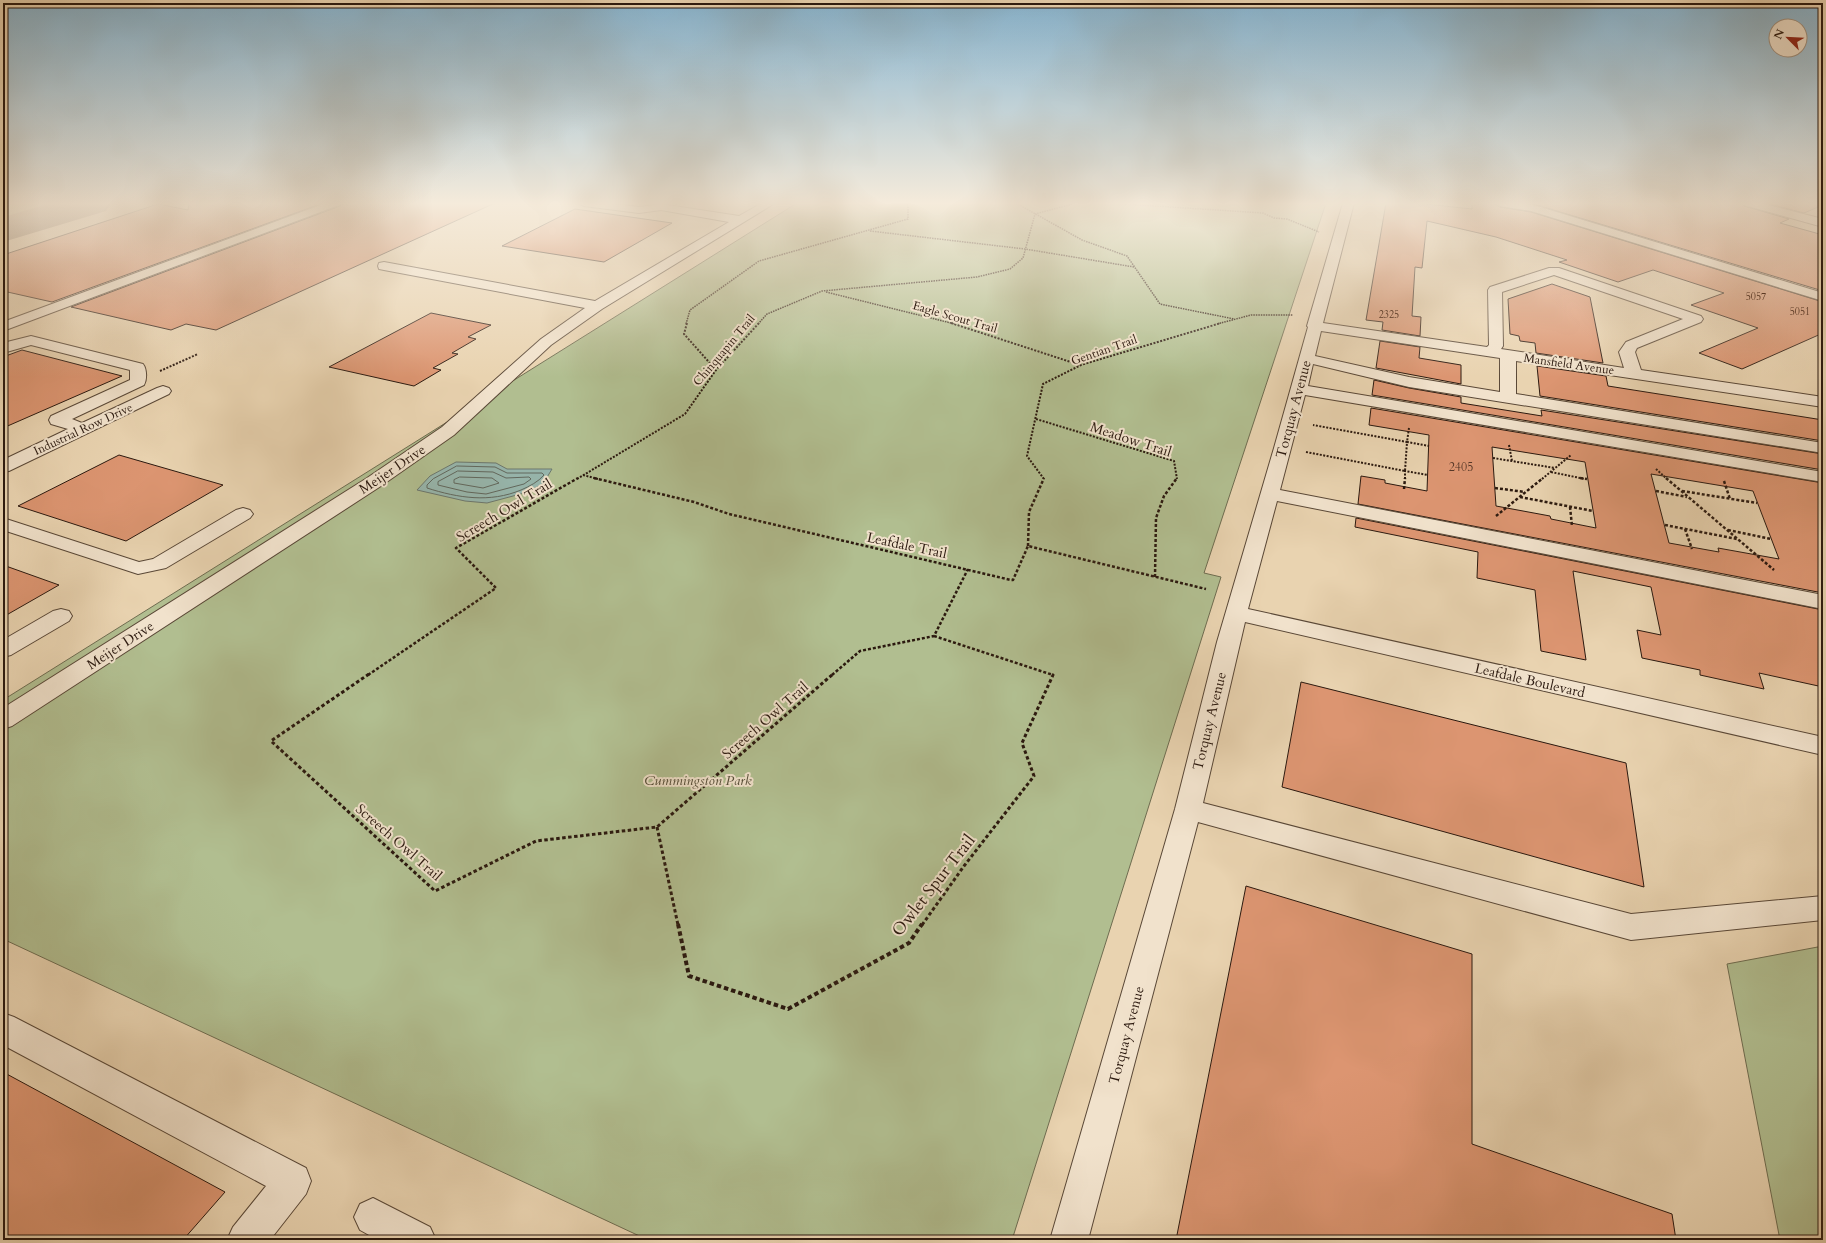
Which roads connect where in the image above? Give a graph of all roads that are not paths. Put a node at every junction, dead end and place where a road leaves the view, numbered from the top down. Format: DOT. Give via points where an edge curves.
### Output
graph roads {
  1 [pos="180,261"];
  2 [pos="672,261"];
  3 [pos="1332,261"];
  4 [pos="1705,261"];
  5 [pos="384,266"];
  6 [pos="1823,297"];
  7 [pos="597,306"];
  8 [pos="1314,326"];
  9 [pos="3,327"];
  10 [pos="3,348"];
  11 [pos="1490,352"];
  12 [pos="1508,355"];
  13 [pos="1306,358"];
  14 [pos="1634,374"];
  15 [pos="1298,389"];
  16 [pos="164,391"];
  17 [pos="1508,398"];
  18 [pos="1823,402"];
  19 [pos="84,429"];
  20 [pos="1823,448"];
  21 [pos="3,467"];
  22 [pos="1823,477"];
  23 [pos="1270,494"];
  24 [pos="243,514"];
  25 [pos="3,524"];
  26 [pos="1823,602"];
  27 [pos="1237,613"];
  28 [pos="61,616"];
  29 [pos="3,650"];
  30 [pos="3,720"];
  31 [pos="1823,746"];
  32 [pos="1188,809"];
  33 [pos="1823,908"];
  34 [pos="3,1028"];
  35 [pos="373,1217"];
  36 [pos="246,1240"];
  37 [pos="418,1240"];
  38 [pos="1069,1240"];
  1 -- 9 [label="street"];
  2 -- 7 [label="street, Meijer Drive"];
  3 -- 8 [label="street, Torquay Avenue"];
  4 -- 6 [label="street"];
  5 -- 7 [label="street"];
  7 -- 30 [label="street, Meijer Drive" via="546,342 471,412 435,439 367,486"];
  8 -- 11 [label="street, Mansfield Avenue"];
  8 -- 13 [label="street, Torquay Avenue"];
  10 -- 19 [label="street" via="31,340 138,367 138,382 57,420"];
  11 -- 12 [label="street, Mansfield Avenue"];
  11 -- 14 [label="street" via="1496,346 1495,290 1554,271 1696,320 1631,345 1627,352"];
  12 -- 14 [label="street, Mansfield Avenue"];
  12 -- 17 [label="street"];
  13 -- 15 [label="street, Torquay Avenue"];
  13 -- 17 [label="street" via="1409,382"];
  14 -- 18 [label="street, Mansfield Avenue"];
  15 -- 22 [label="street"];
  15 -- 23 [label="street, Torquay Avenue"];
  16 -- 19 [label="street, Industrial Row Drive"];
  17 -- 20 [label="street"];
  19 -- 21 [label="street, Industrial Row Drive"];
  23 -- 26 [label="street"];
  23 -- 27 [label="street, Torquay Avenue"];
  24 -- 25 [label="street" via="159,564 138,568"];
  27 -- 31 [label="street, Leafdale Boulevard"];
  27 -- 32 [label="street, Torquay Avenue"];
  28 -- 29 [label="street"];
  32 -- 33 [label="street" via="1631,927"];
  32 -- 38 [label="street, Torquay Avenue"];
  34 -- 36 [label="street" via="292,1181"];
  35 -- 37 [label="street"];
}
